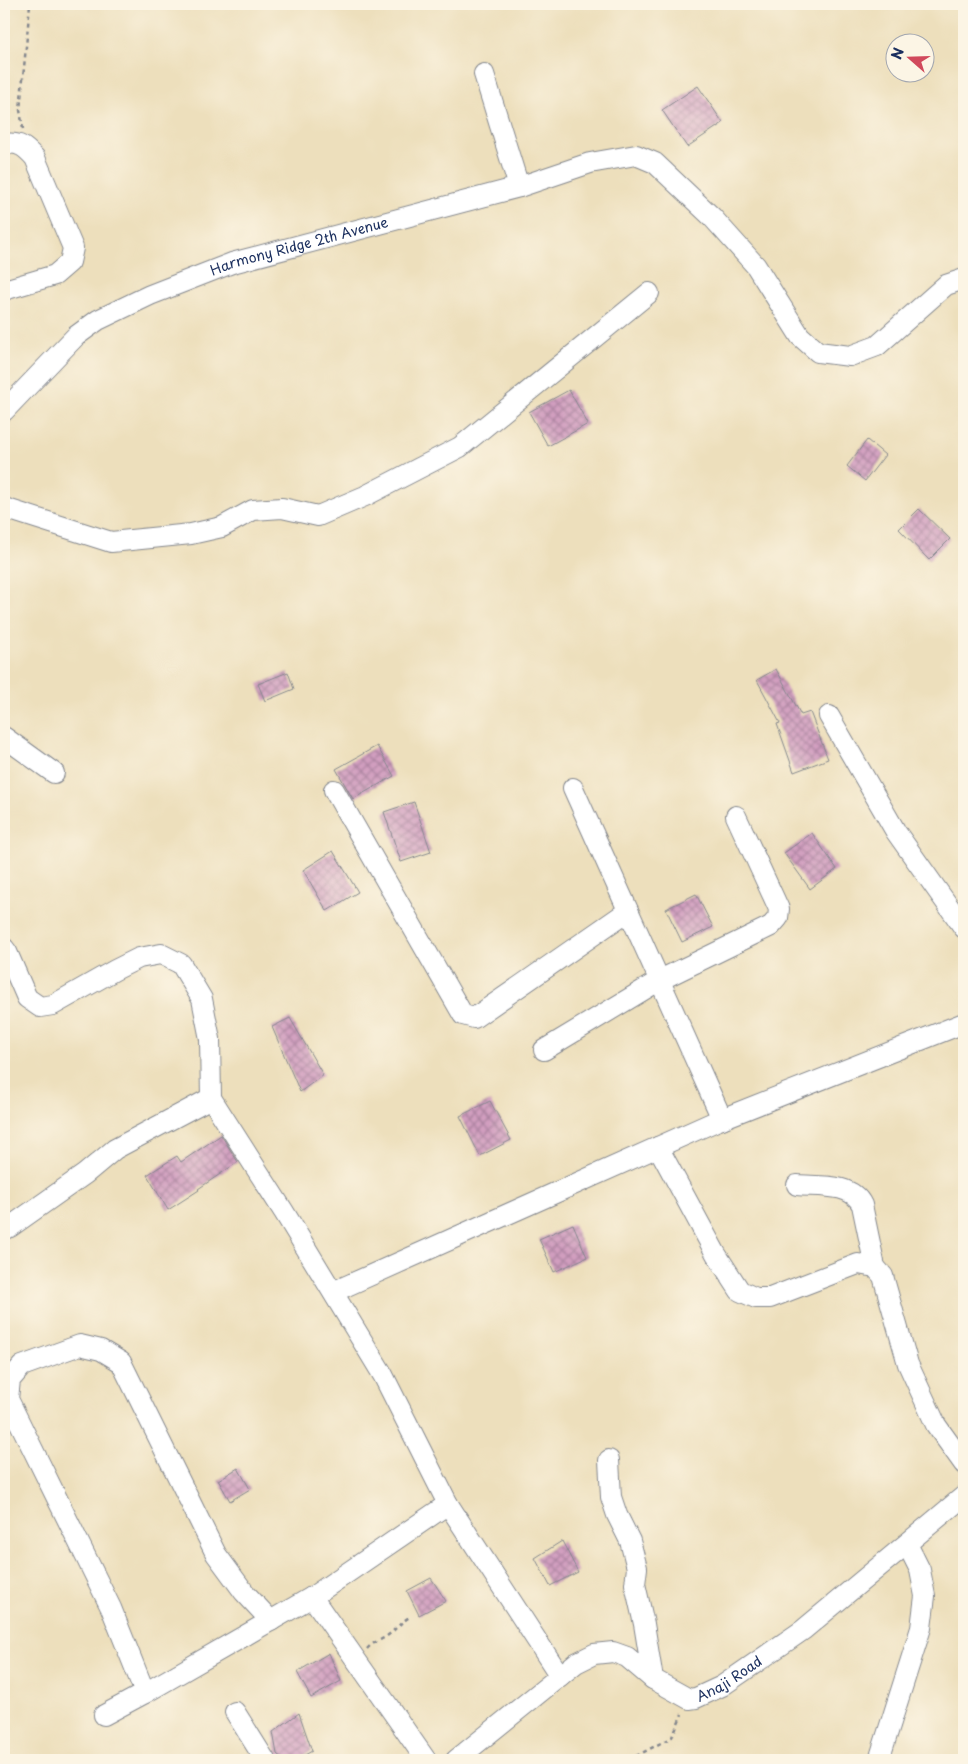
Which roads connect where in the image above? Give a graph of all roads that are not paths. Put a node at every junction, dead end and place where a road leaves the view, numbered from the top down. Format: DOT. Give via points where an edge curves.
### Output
graph roads {
  1 [pos="484,74"];
  2 [pos="4,144"];
  3 [pos="519,186"];
  4 [pos="964,279"];
  5 [pos="4,290"];
  6 [pos="649,293"];
  7 [pos="4,411"];
  8 [pos="4,508"];
  9 [pos="829,716"];
  10 [pos="4,737"];
  11 [pos="54,773"];
  12 [pos="573,788"];
  13 [pos="334,790"];
  14 [pos="736,816"];
  15 [pos="628,910"];
  16 [pos="964,928"];
  17 [pos="4,948"];
  18 [pos="660,980"];
  19 [pos="964,1024"];
  20 [pos="544,1050"];
  21 [pos="211,1098"];
  22 [pos="722,1119"];
  23 [pos="658,1147"];
  24 [pos="797,1185"];
  25 [pos="4,1229"];
  26 [pos="874,1268"];
  27 [pos="333,1292"];
  28 [pos="609,1460"];
  29 [pos="964,1464"];
  30 [pos="964,1496"];
  31 [pos="448,1504"];
  32 [pos="907,1544"];
  33 [pos="312,1597"];
  34 [pos="271,1621"];
  35 [pos="560,1676"];
  36 [pos="652,1679"];
  37 [pos="145,1694"];
  38 [pos="235,1712"];
  39 [pos="104,1715"];
  40 [pos="266,1760"];
  41 [pos="426,1760"];
  42 [pos="456,1760"];
  43 [pos="879,1760"];
  1 -- 3 [label="street"];
  2 -- 5 [label="street" via="14,142 35,158 73,248 70,262 55,275"];
  3 -- 4 [label="street, Harmony Ridge 2th Avenue" via="590,163 627,156 636,155 655,163 712,217 756,266 800,336 818,352 850,356 877,346 946,284"];
  3 -- 7 [label="street, Harmony Ridge 2th Avenue" via="232,263 150,295 98,320 76,336"];
  6 -- 8 [label="street" via="460,447 365,496 318,516 282,508 253,510 222,527 111,542"];
  9 -- 16 [label="street" via="896,832"];
  10 -- 11 [label="street"];
  12 -- 15 [label="street"];
  13 -- 15 [label="street" via="464,1015 474,1018"];
  14 -- 18 [label="street" via="779,909 778,918 771,926"];
  15 -- 18 [label="street"];
  17 -- 21 [label="street" via="27,998 40,1007 54,1005 139,958 162,954 181,964 202,999 210,1039"];
  18 -- 20 [label="street"];
  18 -- 22 [label="street"];
  19 -- 22 [label="street"];
  21 -- 25 [label="street" via="115,1149 86,1174"];
  21 -- 27 [label="street"];
  22 -- 23 [label="street"];
  23 -- 26 [label="street" via="716,1254 740,1291 756,1298 770,1298 858,1264"];
  23 -- 27 [label="street"];
  24 -- 26 [label="street" via="845,1189 860,1199"];
  26 -- 29 [label="street" via="883,1276 908,1364 936,1426"];
  27 -- 31 [label="street" via="383,1375"];
  28 -- 36 [label="street" via="611,1497 630,1541 637,1568 635,1584"];
  30 -- 32 [label="street, Anaji Road"];
  31 -- 33 [label="street"];
  31 -- 35 [label="street"];
  32 -- 36 [label="street, Anaji Road" via="795,1635 722,1686 689,1699"];
  32 -- 43 [label="street" via="920,1570 925,1596 920,1628"];
  33 -- 34 [label="street"];
  33 -- 41 [label="street"];
  34 -- 37 [label="street"];
  34 -- 37 [label="street" via="216,1554 121,1362 101,1350 80,1345 22,1366 10,1380 8,1399 111,1608"];
  35 -- 36 [label="street, Anaji Road" via="594,1654 613,1652 627,1657"];
  35 -- 42 [label="street, Anaji Road"];
  37 -- 39 [label="street"];
  38 -- 40 [label="street"];
}
